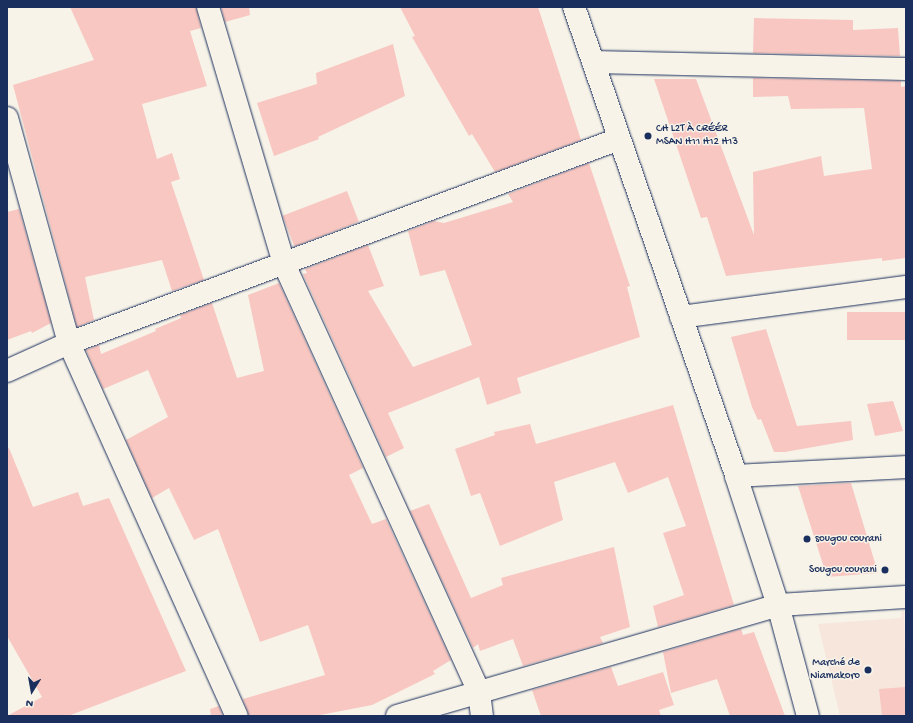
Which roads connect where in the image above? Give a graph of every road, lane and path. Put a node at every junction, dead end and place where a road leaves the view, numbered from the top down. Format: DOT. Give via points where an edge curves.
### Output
graph roads {
  1 [pos="208,7"];
  2 [pos="574,7"];
  3 [pos="593,62"];
  4 [pos="906,69"];
  5 [pos="7,118"];
  6 [pos="619,139"];
  7 [pos="284,264"];
  8 [pos="906,287"];
  9 [pos="681,317"];
  10 [pos="69,343"];
  11 [pos="7,371"];
  12 [pos="906,467"];
  13 [pos="736,476"];
  14 [pos="906,597"];
  15 [pos="778,605"];
  16 [pos="479,692"];
  17 [pos="237,716"];
  18 [pos="397,716"];
  19 [pos="482,716"];
  20 [pos="808,716"];
  1 -- 7 [label="street"];
  2 -- 3 [label="street"];
  3 -- 4 [label="street"];
  3 -- 6 [label="street"];
  5 -- 10 [label="street"];
  6 -- 7 [label="street"];
  6 -- 9 [label="street"];
  7 -- 10 [label="street"];
  7 -- 16 [label="street"];
  8 -- 9 [label="street"];
  9 -- 13 [label="street"];
  10 -- 11 [label="street"];
  10 -- 17 [label="street"];
  12 -- 13 [label="street"];
  13 -- 15 [label="street"];
  14 -- 15 [label="street"];
  15 -- 16 [label="street"];
  15 -- 20 [label="street"];
  16 -- 18 [label="street"];
  16 -- 19 [label="street"];
}
